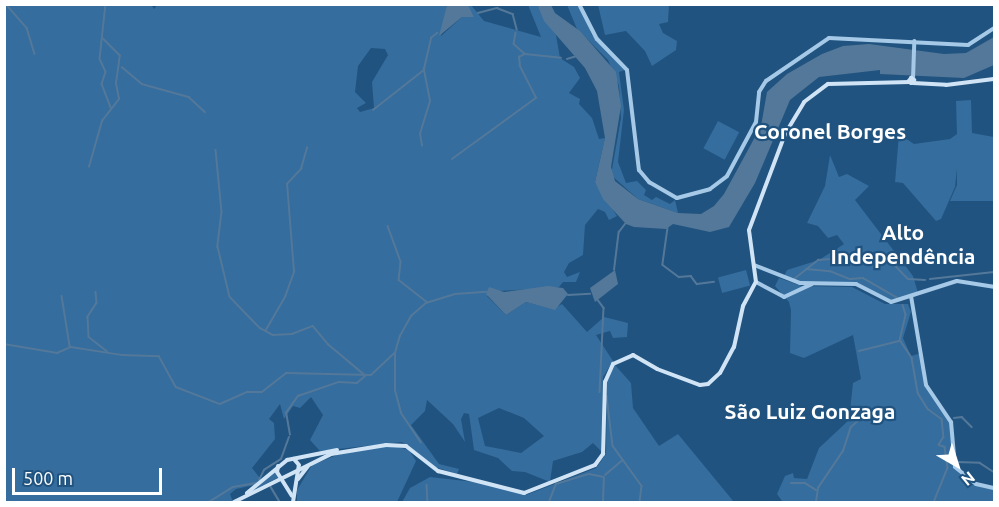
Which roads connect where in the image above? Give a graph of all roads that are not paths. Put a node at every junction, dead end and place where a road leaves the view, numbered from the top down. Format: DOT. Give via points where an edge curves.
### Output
graph roads {
  1 [pos="579,4"];
  2 [pos="994,28"];
  3 [pos="914,41"];
  4 [pos="994,79"];
  5 [pos="912,80"];
  6 [pos="754,265"];
  7 [pos="756,282"];
  8 [pos="818,283"];
  9 [pos="994,287"];
  10 [pos="911,296"];
  11 [pos="350,450"];
  12 [pos="292,459"];
  13 [pos="314,462"];
  14 [pos="279,464"];
  15 [pos="299,469"];
  16 [pos="281,477"];
  17 [pos="273,482"];
  18 [pos="287,483"];
  19 [pos="295,485"];
  20 [pos="994,488"];
  21 [pos="234,502"];
  1 -- 3 [label="street" via="597,39 627,70 639,170 649,182 677,198 710,189 727,176 756,122 762,87 815,44 833,36"];
  2 -- 3 [label="street" via="971,44"];
  3 -- 5 [label="street"];
  4 -- 5 [label="main road" via="946,85"];
  5 -- 6 [label="main road" via="828,84 804,102 785,134 748,236"];
  6 -- 7 [label="main road"];
  6 -- 8 [label="street" via="793,281"];
  7 -- 8 [label="street" via="784,297"];
  7 -- 11 [label="main road" via="743,306 734,347 720,373 708,384 692,383 633,355 618,360 606,372 600,461 533,492 518,493 443,473 400,444"];
  8 -- 10 [label="street" via="856,285 891,302"];
  9 -- 10 [label="street" via="957,281"];
  10 -- 20 [label="street" via="926,385 949,417 956,467 976,484"];
  11 -- 12 [label="main road"];
  11 -- 13 [label="main road"];
  12 -- 14 [label="main road"];
  12 -- 15 [label="main road" via="299,462"];
  13 -- 15 [label="main road"];
  13 -- 19 [label="main road"];
  14 -- 16 [label="main road" via="277,471"];
  14 -- 21 [label="main road"];
  15 -- 16 [label="main road"];
  15 -- 19 [label="main road"];
  16 -- 17 [label="main road"];
  16 -- 18 [label="main road"];
  17 -- 18 [label="main road"];
  17 -- 21 [label="main road"];
  18 -- 19 [label="main road" via="293,502"];
}
